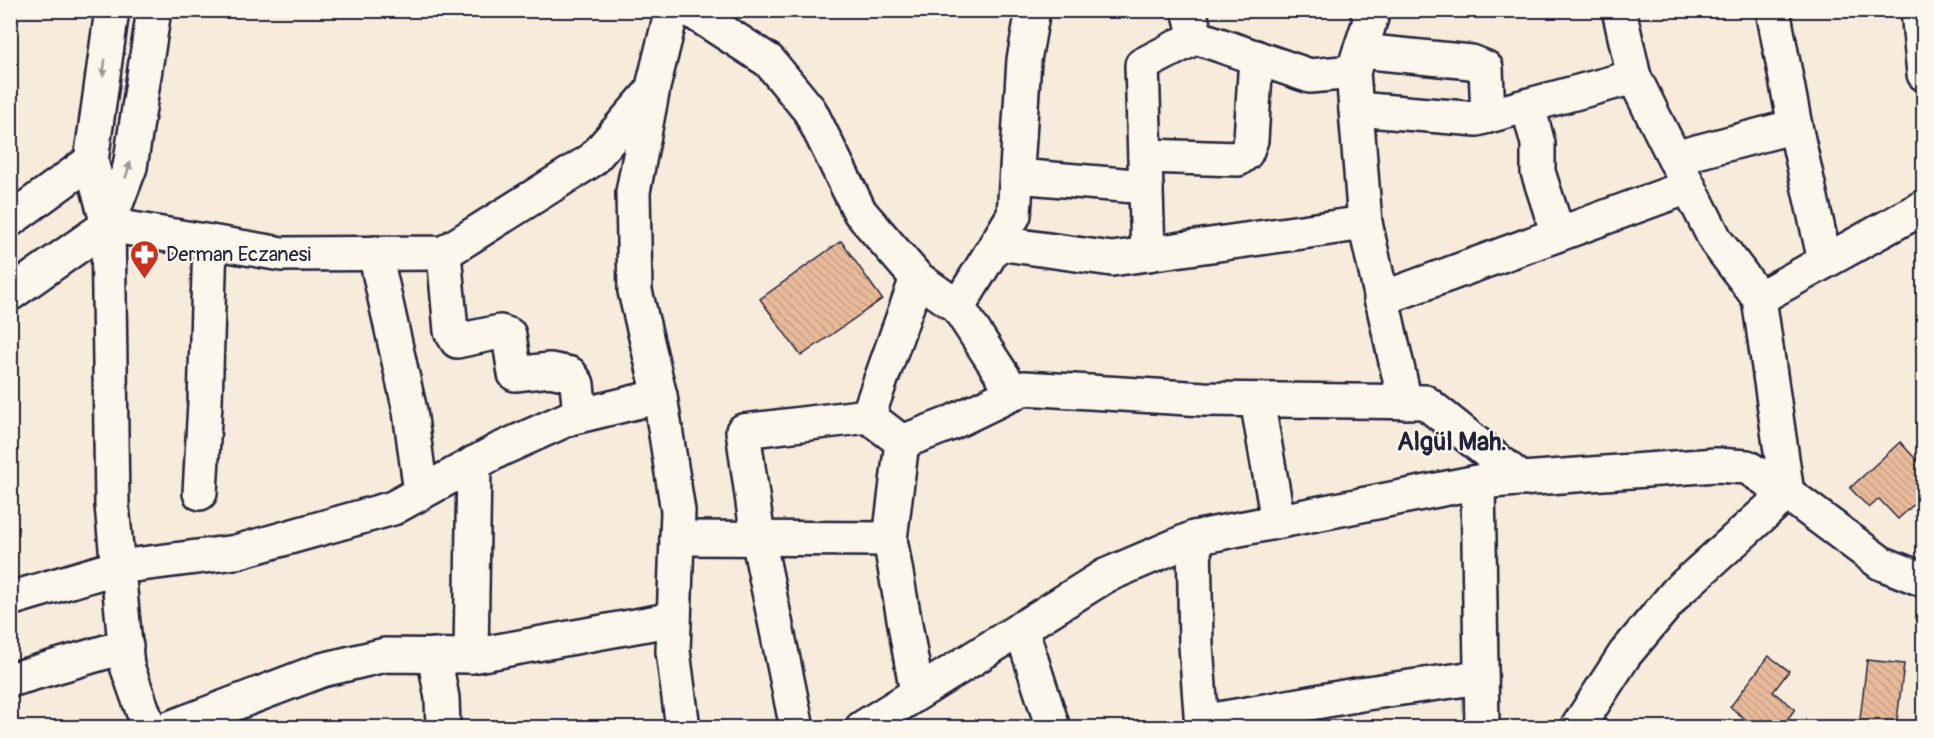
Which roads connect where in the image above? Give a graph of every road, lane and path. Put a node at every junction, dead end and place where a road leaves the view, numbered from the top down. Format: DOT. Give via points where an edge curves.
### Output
graph roads {
  1 [pos="112,10"];
  2 [pos="154,10"];
  3 [pos="672,10"];
  4 [pos="690,10"];
  5 [pos="1033,10"];
  6 [pos="1367,10"];
  7 [pos="1619,10"];
  8 [pos="1773,10"];
  9 [pos="1918,10"];
  10 [pos="1192,24"];
  11 [pos="1256,57"];
  12 [pos="1357,62"];
  13 [pos="1923,74"];
  14 [pos="1634,77"];
  15 [pos="652,91"];
  16 [pos="1528,106"];
  17 [pos="1356,109"];
  18 [pos="1488,116"];
  19 [pos="1796,126"];
  20 [pos="1674,158"];
  21 [pos="92,161"];
  22 [pos="1145,172"];
  23 [pos="1017,176"];
  24 [pos="1688,187"];
  25 [pos="1923,207"];
  26 [pos="10,220"];
  27 [pos="1365,223"];
  28 [pos="108,225"];
  29 [pos="1558,234"];
  30 [pos="210,242"];
  31 [pos="998,243"];
  32 [pos="375,253"];
  33 [pos="444,253"];
  34 [pos="1148,254"];
  35 [pos="1825,261"];
  36 [pos="916,278"];
  37 [pos="10,294"];
  38 [pos="1382,298"];
  39 [pos="1759,298"];
  40 [pos="958,308"];
  41 [pos="1014,393"];
  42 [pos="660,396"];
  43 [pos="1257,400"];
  44 [pos="1405,402"];
  45 [pos="580,415"];
  46 [pos="868,416"];
  47 [pos="902,442"];
  48 [pos="474,464"];
  49 [pos="1521,479"];
  50 [pos="1478,482"];
  51 [pos="423,491"];
  52 [pos="200,493"];
  53 [pos="1787,493"];
  54 [pos="1278,521"];
  55 [pos="677,538"];
  56 [pos="758,538"];
  57 [pos="1194,538"];
  58 [pos="890,539"];
  59 [pos="118,567"];
  60 [pos="1923,580"];
  61 [pos="10,599"];
  62 [pos="674,619"];
  63 [pos="1021,628"];
  64 [pos="126,646"];
  65 [pos="434,655"];
  66 [pos="471,656"];
  67 [pos="1481,677"];
  68 [pos="10,680"];
  69 [pos="917,693"];
  70 [pos="1202,725"];
  71 [pos="149,728"];
  72 [pos="170,728"];
  73 [pos="443,728"];
  74 [pos="683,728"];
  75 [pos="797,728"];
  76 [pos="862,728"];
  77 [pos="1053,728"];
  78 [pos="1482,728"];
  79 [pos="1577,728"];
  1 -- 21 [label="street, one-way"];
  28 -- 2 [label="street, one-way" via="130,167"];
  3 -- 15 [label="street"];
  4 -- 36 [label="street" via="769,61 810,111 860,212"];
  5 -- 23 [label="street" via="1024,60"];
  6 -- 12 [label="street" via="1371,18"];
  7 -- 14 [label="street"];
  8 -- 19 [label="street"];
  9 -- 13 [label="street"];
  10 -- 11 [label="street"];
  10 -- 22 [label="street" via="1142,66"];
  11 -- 12 [label="street" via="1310,76"];
  11 -- 22 [label="street" via="1251,140 1246,153 1238,159"];
  12 -- 17 [label="street"];
  12 -- 18 [label="street" via="1471,62 1486,68"];
  14 -- 16 [label="street"];
  14 -- 20 [label="street"];
  15 -- 33 [label="street" via="592,160"];
  15 -- 42 [label="street" via="633,192 634,291"];
  16 -- 18 [label="street"];
  16 -- 29 [label="street" via="1538,144 1538,172"];
  17 -- 18 [label="street" via="1477,119"];
  17 -- 27 [label="street"];
  19 -- 20 [label="street"];
  19 -- 35 [label="street"];
  20 -- 24 [label="street"];
  21 -- 26 [label="street"];
  21 -- 28 [label="street"];
  22 -- 23 [label="street"];
  22 -- 34 [label="street"];
  23 -- 31 [label="street" via="1014,215"];
  24 -- 29 [label="street"];
  24 -- 39 [label="street" via="1716,241"];
  25 -- 35 [label="street"];
  27 -- 34 [label="street"];
  27 -- 38 [label="street"];
  28 -- 30 [label="street"];
  28 -- 37 [label="street"];
  28 -- 59 [label="street" via="112,505"];
  29 -- 38 [label="street"];
  30 -- 32 [label="street" via="282,254"];
  30 -- 52 [label="street"];
  31 -- 34 [label="street" via="1112,259"];
  31 -- 40 [label="street"];
  32 -- 33 [label="street"];
  32 -- 51 [label="street" via="410,411"];
  33 -- 45 [label="street" via="451,331 457,340 500,332 509,335 515,374 550,370 570,375 577,384"];
  35 -- 39 [label="street"];
  36 -- 40 [label="street"];
  36 -- 46 [label="street"];
  38 -- 44 [label="street"];
  39 -- 53 [label="street"];
  40 -- 41 [label="street"];
  41 -- 43 [label="street" via="1024,388"];
  41 -- 47 [label="street"];
  42 -- 45 [label="street"];
  42 -- 55 [label="street" via="678,511"];
  43 -- 44 [label="street"];
  43 -- 54 [label="street"];
  44 -- 49 [label="street" via="1425,402"];
  45 -- 48 [label="street"];
  46 -- 47 [label="street"];
  46 -- 56 [label="street" via="743,431"];
  47 -- 58 [label="street"];
  48 -- 51 [label="street"];
  48 -- 66 [label="street"];
  49 -- 50 [label="street"];
  49 -- 53 [label="street" via="1716,465 1747,467"];
  50 -- 54 [label="street"];
  50 -- 67 [label="street"];
  51 -- 59 [label="street" via="393,508 236,552"];
  53 -- 60 [label="street" via="1881,563"];
  53 -- 79 [label="street" via="1677,592 1625,654"];
  54 -- 57 [label="street"];
  55 -- 56 [label="street"];
  55 -- 62 [label="street"];
  56 -- 58 [label="street"];
  56 -- 75 [label="street"];
  57 -- 63 [label="street" via="1105,576"];
  57 -- 70 [label="street"];
  58 -- 69 [label="street"];
  59 -- 61 [label="street"];
  59 -- 64 [label="street"];
  62 -- 66 [label="street"];
  62 -- 74 [label="street" via="673,651"];
  63 -- 69 [label="street"];
  63 -- 77 [label="street"];
  64 -- 68 [label="street"];
  64 -- 71 [label="street" via="127,666"];
  65 -- 66 [label="street"];
  65 -- 72 [label="street" via="385,655 322,670"];
  65 -- 73 [label="street"];
  67 -- 70 [label="street" via="1367,693"];
  67 -- 78 [label="street"];
  69 -- 76 [label="street"];
}
